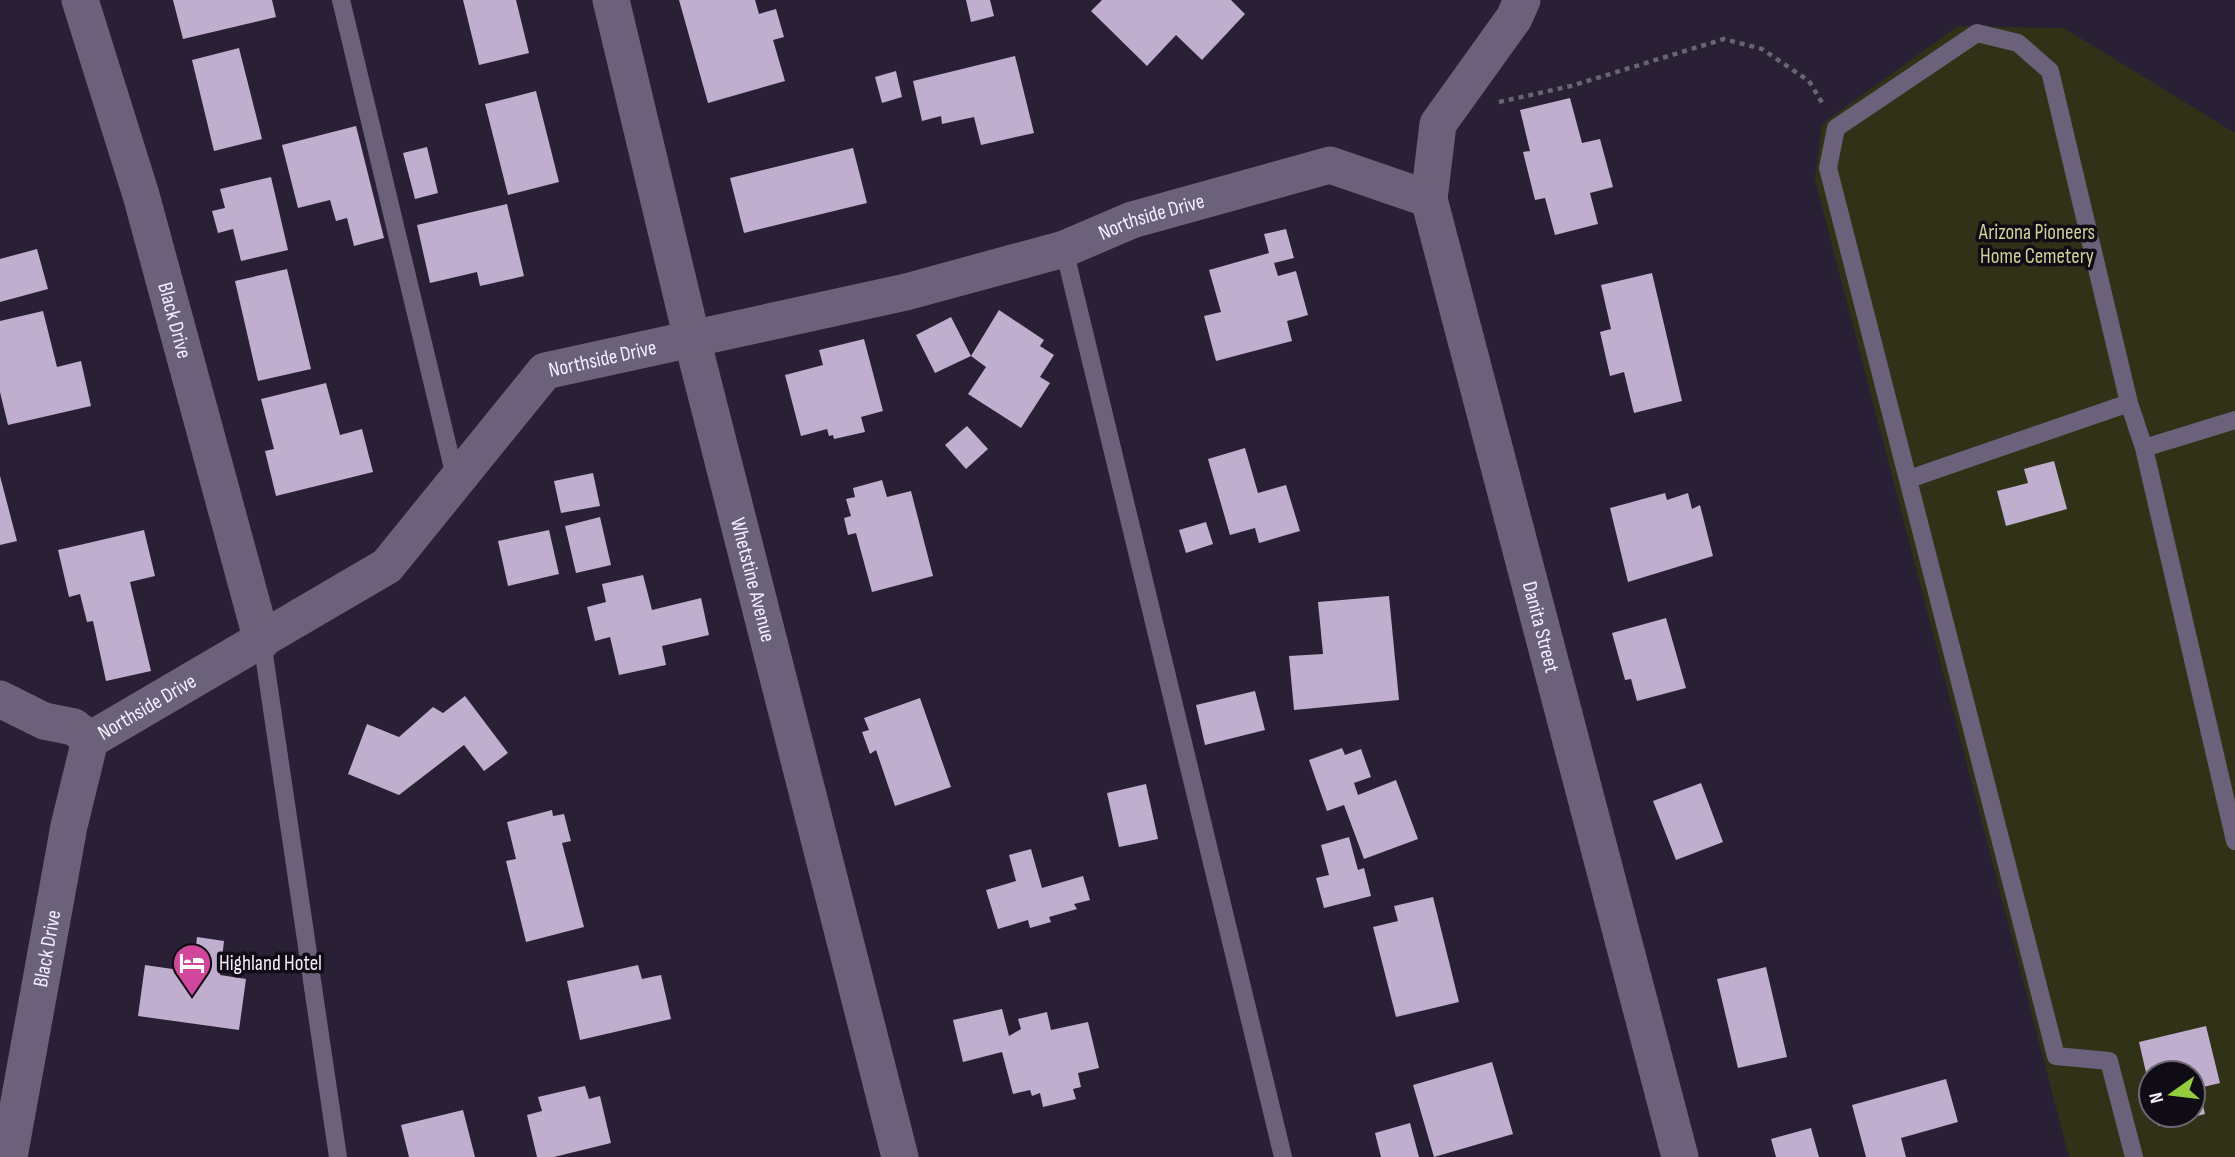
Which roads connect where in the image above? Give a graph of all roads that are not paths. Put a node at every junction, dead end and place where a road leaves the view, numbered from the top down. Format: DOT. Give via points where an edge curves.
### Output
graph roads {
  1 [pos="80,0"];
  2 [pos="341,0"];
  3 [pos="611,0"];
  4 [pos="1522,0"];
  5 [pos="1429,199"];
  6 [pos="1064,249"];
  7 [pos="692,340"];
  8 [pos="2129,403"];
  9 [pos="2235,420"];
  10 [pos="2144,448"];
  11 [pos="1909,479"];
  12 [pos="456,481"];
  13 [pos="262,641"];
  14 [pos="0,699"];
  15 [pos="90,740"];
  16 [pos="2235,841"];
  17 [pos="9,1157"];
  18 [pos="338,1157"];
  19 [pos="900,1157"];
  20 [pos="1283,1157"];
  21 [pos="1680,1157"];
  22 [pos="2134,1157"];
  1 -- 13 [label="street, Black Drive" via="141,195"];
  2 -- 12 [label="lane"];
  3 -- 7 [label="street, Whetstine Avenue"];
  4 -- 5 [label="street" via="1438,124"];
  5 -- 6 [label="street, Northside Drive" via="1331,165 1132,220"];
  5 -- 21 [label="street, Danita Street"];
  6 -- 7 [label="street, Northside Drive" via="906,292"];
  6 -- 20 [label="lane"];
  7 -- 12 [label="street, Northside Drive" via="545,371"];
  7 -- 19 [label="street, Whetstine Avenue"];
  8 -- 10 [label="lane"];
  8 -- 11 [label="lane"];
  8 -- 11 [label="lane" via="2050,71 2018,43 1977,33 1836,128 1828,168"];
  9 -- 10 [label="lane"];
  10 -- 16 [label="lane"];
  11 -- 22 [label="lane" via="2056,1056 2109,1061"];
  12 -- 13 [label="street, Northside Drive" via="387,566"];
  13 -- 15 [label="street, Northside Drive"];
  13 -- 18 [label="lane"];
  14 -- 15 [label="street, Northside Drive" via="44,721 74,727"];
  15 -- 17 [label="street, Black Drive" via="69,826"];
}
